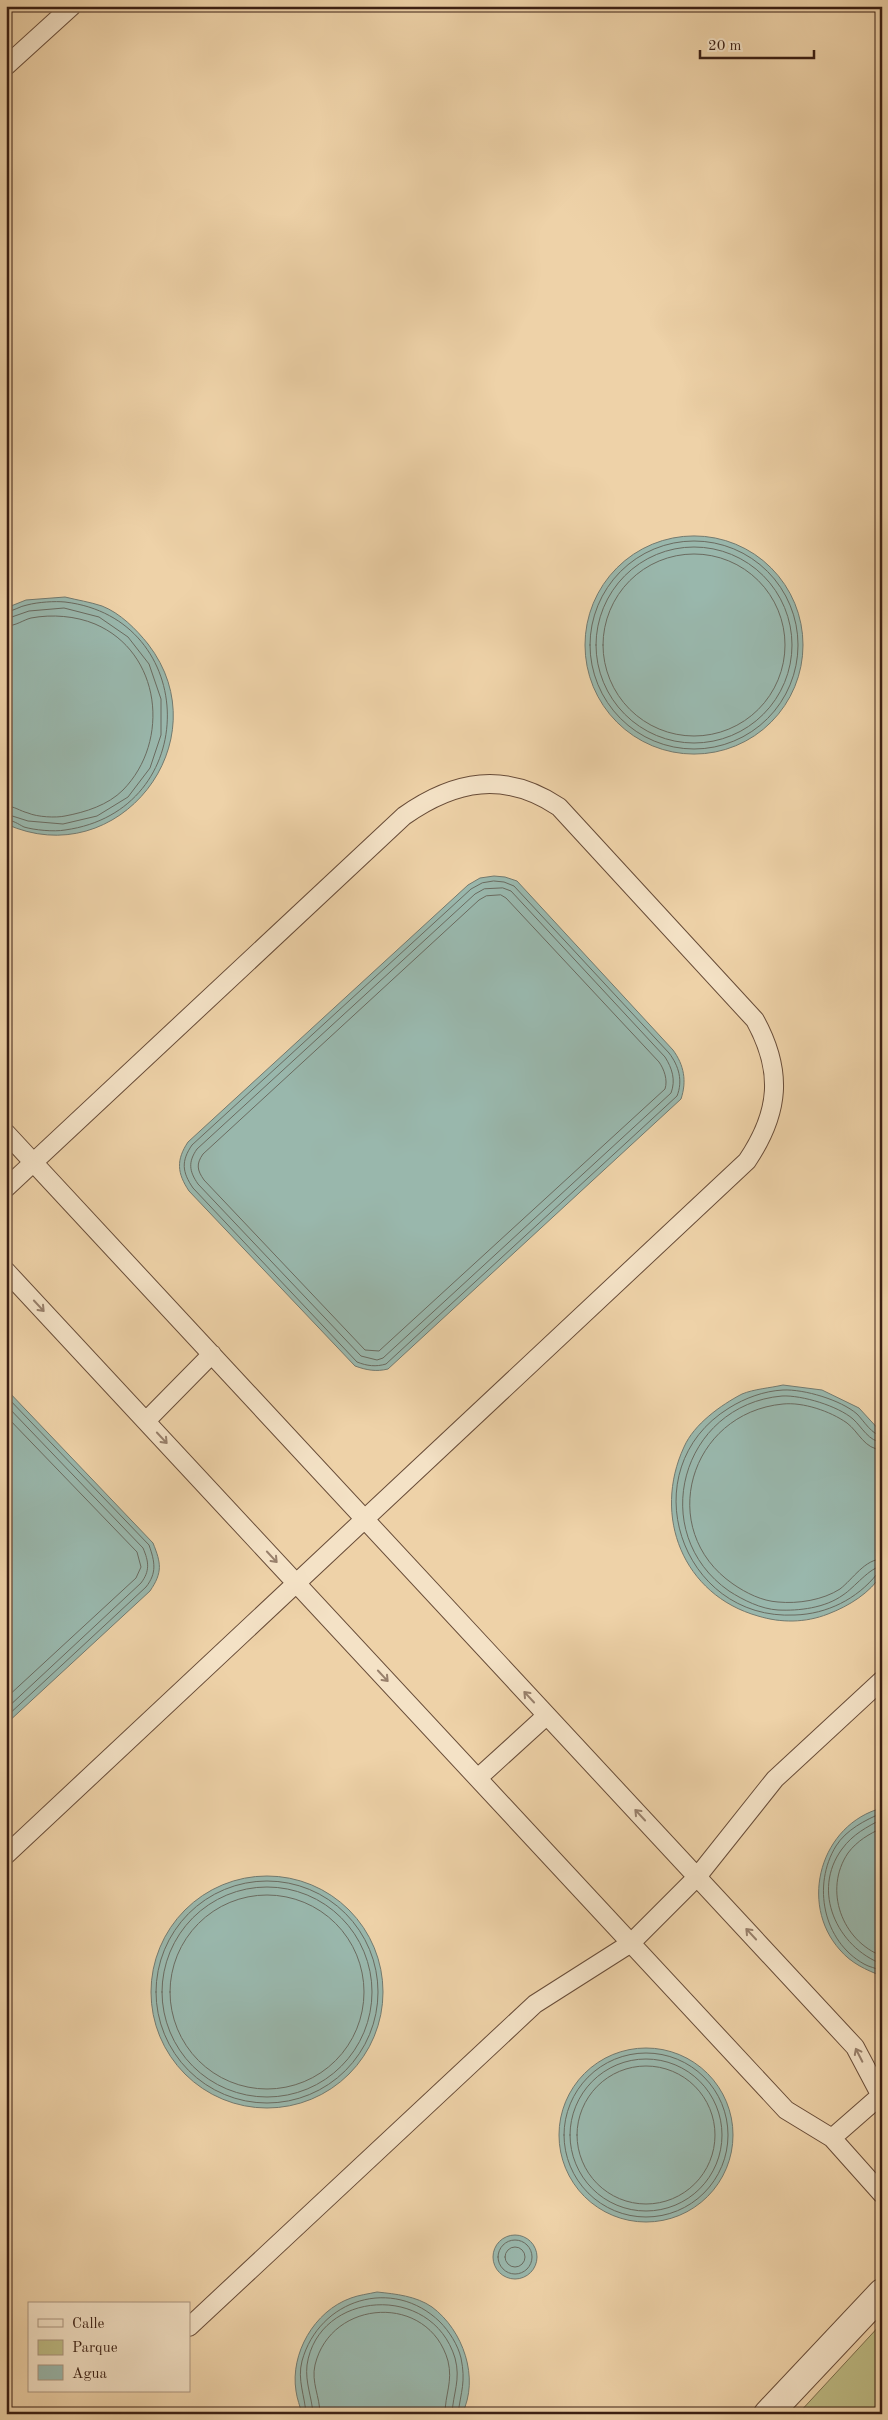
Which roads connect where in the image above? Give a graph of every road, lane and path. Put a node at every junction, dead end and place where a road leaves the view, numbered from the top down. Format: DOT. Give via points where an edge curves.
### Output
graph roads {
  1 [pos="72,6"];
  2 [pos="6,66"];
  3 [pos="6,1133"];
  4 [pos="34,1163"];
  5 [pos="6,1188"];
  6 [pos="6,1271"];
  7 [pos="212,1354"];
  8 [pos="146,1421"];
  9 [pos="364,1518"];
  10 [pos="296,1583"];
  11 [pos="882,1680"];
  12 [pos="546,1716"];
  13 [pos="478,1778"];
  14 [pos="6,1855"];
  15 [pos="698,1877"];
  16 [pos="631,1943"];
  17 [pos="881,2097"];
  18 [pos="832,2138"];
  19 [pos="882,2194"];
  20 [pos="882,2293"];
  21 [pos="190,2326"];
  22 [pos="768,2414"];
  1 -- 2 [label="lane"];
  3 -- 4 [label="lane"];
  4 -- 5 [label="lane"];
  4 -- 7 [label="lane"];
  4 -- 9 [label="lane" via="404,816 424,801 447,790 496,784 541,795 566,814 755,1020 767,1042 773,1066 775,1091 770,1116 761,1140 747,1161"];
  6 -- 8 [label="lane, one-way"];
  7 -- 8 [label="lane"];
  7 -- 9 [label="lane"];
  8 -- 10 [label="lane, one-way"];
  9 -- 10 [label="lane"];
  12 -- 9 [label="lane, one-way"];
  10 -- 13 [label="lane, one-way"];
  10 -- 14 [label="lane"];
  11 -- 15 [label="lane" via="774,1779"];
  12 -- 13 [label="lane"];
  15 -- 12 [label="lane, one-way"];
  13 -- 16 [label="lane"];
  15 -- 16 [label="lane"];
  17 -- 15 [label="lane, one-way" via="855,2047"];
  16 -- 18 [label="lane" via="786,2110"];
  16 -- 21 [label="lane" via="534,2004"];
  17 -- 18 [label="lane"];
  18 -- 19 [label="lane"];
  20 -- 22 [label="street"];
}
